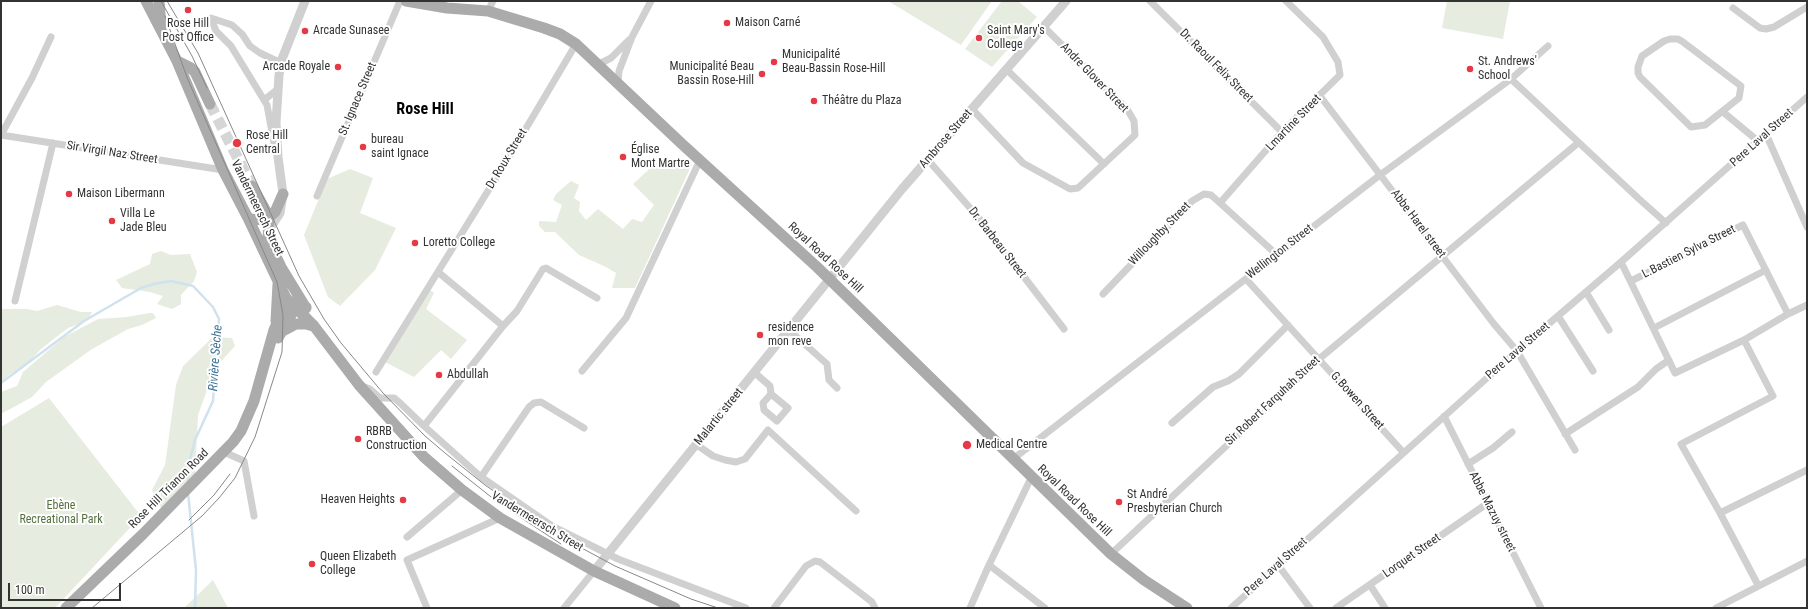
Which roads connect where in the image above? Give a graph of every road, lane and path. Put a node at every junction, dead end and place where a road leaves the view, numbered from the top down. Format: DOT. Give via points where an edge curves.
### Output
graph roads {
  1 [pos="146,1"];
  2 [pos="159,1"];
  3 [pos="305,1"];
  4 [pos="400,1"];
  5 [pos="406,1"];
  6 [pos="650,1"];
  7 [pos="1066,1"];
  8 [pos="1150,1"];
  9 [pos="1286,1"];
  10 [pos="490,6"];
  11 [pos="1807,7"];
  12 [pos="1733,8"];
  13 [pos="1044,27"];
  14 [pos="161,31"];
  15 [pos="632,36"];
  16 [pos="51,37"];
  17 [pos="576,44"];
  18 [pos="1548,46"];
  19 [pos="177,61"];
  20 [pos="281,63"];
  21 [pos="599,64"];
  22 [pos="1006,69"];
  23 [pos="1511,79"];
  24 [pos="618,83"];
  25 [pos="278,89"];
  26 [pos="1320,96"];
  27 [pos="1807,97"];
  28 [pos="264,100"];
  29 [pos="210,104"];
  30 [pos="972,108"];
  31 [pos="1723,112"];
  32 [pos="1282,132"];
  33 [pos="1766,134"];
  34 [pos="1,135"];
  35 [pos="1758,141"];
  36 [pos="1578,142"];
  37 [pos="53,144"];
  38 [pos="278,157"];
  39 [pos="700,160"];
  40 [pos="928,160"];
  41 [pos="1104,164"];
  42 [pos="223,170"];
  43 [pos="1380,175"];
  44 [pos="252,186"];
  45 [pos="283,194"];
  46 [pos="317,196"];
  47 [pos="1220,203"];
  48 [pos="269,217"];
  49 [pos="248,218"];
  50 [pos="1666,222"];
  51 [pos="1807,227"];
  52 [pos="269,230"];
  53 [pos="1276,254"];
  54 [pos="1442,256"];
  55 [pos="1621,262"];
  56 [pos="282,267"];
  57 [pos="1766,270"];
  58 [pos="438,272"];
  59 [pos="1246,279"];
  60 [pos="830,280"];
  61 [pos="1631,281"];
  62 [pos="279,282"];
  63 [pos="1586,292"];
  64 [pos="1103,294"];
  65 [pos="597,298"];
  66 [pos="15,301"];
  67 [pos="294,305"];
  68 [pos="1807,305"];
  69 [pos="306,307"];
  70 [pos="1788,314"];
  71 [pos="1558,316"];
  72 [pos="1288,325"];
  73 [pos="314,326"];
  74 [pos="503,326"];
  75 [pos="1064,328"];
  76 [pos="1654,328"];
  77 [pos="279,329"];
  78 [pos="789,330"];
  79 [pos="1609,330"];
  80 [pos="1744,340"];
  81 [pos="1517,351"];
  82 [pos="1319,358"];
  83 [pos="1669,360"];
  84 [pos="339,361"];
  85 [pos="582,371"];
  86 [pos="1593,371"];
  87 [pos="376,372"];
  88 [pos="755,373"];
  89 [pos="359,385"];
  90 [pos="837,388"];
  91 [pos="771,394"];
  92 [pos="1444,416"];
  93 [pos="777,421"];
  94 [pos="1172,423"];
  95 [pos="424,426"];
  96 [pos="584,428"];
  97 [pos="768,430"];
  98 [pos="1512,432"];
  99 [pos="1565,434"];
  100 [pos="698,445"];
  101 [pos="1575,450"];
  102 [pos="224,452"];
  103 [pos="1403,452"];
  104 [pos="1013,459"];
  105 [pos="1468,464"];
  106 [pos="1807,470"];
  107 [pos="481,477"];
  108 [pos="1031,478"];
  109 [pos="462,490"];
  110 [pos="1488,503"];
  111 [pos="856,511"];
  112 [pos="1720,513"];
  113 [pos="254,516"];
  114 [pos="500,518"];
  115 [pos="407,537"];
  116 [pos="608,554"];
  117 [pos="1111,554"];
  118 [pos="1807,561"];
  119 [pos="989,565"];
  120 [pos="1278,566"];
  121 [pos="594,571"];
  122 [pos="1370,585"];
  123 [pos="1758,585"];
  124 [pos="1731,605"];
  125 [pos="565,607"];
  126 [pos="66,608"];
  127 [pos="427,608"];
  128 [pos="675,608"];
  129 [pos="746,608"];
  130 [pos="774,608"];
  131 [pos="875,608"];
  132 [pos="970,608"];
  133 [pos="1045,608"];
  134 [pos="1187,608"];
  135 [pos="1231,608"];
  136 [pos="1310,608"];
  137 [pos="1336,608"];
  138 [pos="1385,608"];
  139 [pos="1541,608"];
  140 [pos="1716,608"];
  1 -- 14 [label="main road, Vandermeersch Street"];
  2 -- 14 [label="main road"];
  3 -- 20 [label="street"];
  4 -- 46 [label="street, St. Ignace Street"];
  5 -- 10 [label="main road, Royal Road Rose Hill" via="447,8"];
  6 -- 15 [label="street"];
  7 -- 13 [label="street, Ambrose Street"];
  8 -- 32 [label="street, Dr. Raoul Felix Street"];
  9 -- 26 [label="street, Lmartine Street" via="1322,37 1338,62 1340,75"];
  10 -- 17 [label="main road, Royal Road Rose Hill" via="560,34"];
  11 -- 12 [label="street" via="1774,28 1766,29 1760,28"];
  13 -- 22 [label="street, Ambrose Street"];
  13 -- 41 [label="street, Andre Glover Street" via="1127,109 1134,121 1135,135"];
  14 -- 19 [label="main road, Vandermeersch Street"];
  15 -- 21 [label="street" via="612,58"];
  15 -- 24 [label="street" via="619,71"];
  16 -- 34 [label="street"];
  17 -- 21 [label="main road, Royal Road Rose Hill"];
  17 -- 58 [label="street, Dr Roux Street"];
  18 -- 23 [label="street, Wellington Street"];
  19 -- 29 [label="main road" via="195,72"];
  19 -- 42 [label="main road, Vandermeersch Street"];
  20 -- 25 [label="street"];
  20 -- 28 [label="street" via="250,46 232,25 211,18 216,31 231,46"];
  21 -- 24 [label="main road, Royal Road Rose Hill"];
  22 -- 30 [label="street, Ambrose Street"];
  22 -- 41 [label="street"];
  23 -- 36 [label="street"];
  23 -- 43 [label="street, Wellington Street"];
  24 -- 39 [label="main road, Royal Road Rose Hill"];
  25 -- 28 [label="street"];
  25 -- 38 [label="street"];
  26 -- 32 [label="street, Lmartine Street"];
  26 -- 43 [label="street, Abbe Harel street"];
  27 -- 33 [label="street, Pere Laval Street"];
  28 -- 38 [label="street"];
  30 -- 40 [label="street, Ambrose Street"];
  30 -- 41 [label="street, Andre Glover Street" via="1023,163 1070,189 1078,188"];
  31 -- 31 [label="street" via="1739,98 1742,86 1682,42 1674,39 1664,41 1642,56 1638,67 1640,77 1691,127 1705,125"];
  31 -- 35 [label="street"];
  32 -- 47 [label="street, Lmartine Street"];
  33 -- 35 [label="street, Pere Laval Street"];
  33 -- 51 [label="street"];
  34 -- 37 [label="street, Sir Virgil Naz Street"];
  35 -- 50 [label="street, Pere Laval Street"];
  36 -- 50 [label="street"];
  36 -- 54 [label="street, Sir Robert Farquhah Street"];
  37 -- 42 [label="street, Sir Virgil Naz Street"];
  37 -- 66 [label="street"];
  38 -- 45 [label="street"];
  39 -- 60 [label="main road, Royal Road Rose Hill"];
  39 -- 85 [label="street" via="626,318"];
  40 -- 60 [label="street, Ambrose Street"];
  40 -- 75 [label="street, Dr. Barbeau Street" via="978,217"];
  42 -- 49 [label="main road, Vandermeersch Street"];
  43 -- 53 [label="street, Wellington Street"];
  43 -- 54 [label="street, Abbe Harel street"];
  44 -- 48 [label="main road"];
  45 -- 48 [label="main road" via="277,208"];
  45 -- 52 [label="street" via="280,213"];
  47 -- 53 [label="street, Willoughby Street"];
  47 -- 64 [label="street, Willoughby Street" via="1211,195 1204,194 1192,201"];
  48 -- 49 [label="main road" via="263,220"];
  48 -- 52 [label="main road, Vandermeersch Street"];
  49 -- 62 [label="main road, Vandermeersch Street"];
  50 -- 55 [label="street, Pere Laval Street"];
  52 -- 56 [label="main road, Vandermeersch Street" via="268,240"];
  53 -- 59 [label="street, Wellington Street"];
  54 -- 81 [label="street, Abbe Harel street"];
  54 -- 82 [label="street, Sir Robert Farquhah Street"];
  55 -- 61 [label="street"];
  55 -- 63 [label="street, Pere Laval Street"];
  56 -- 67 [label="main road" via="284,277 295,297"];
  56 -- 69 [label="main road, Vandermeersch Street"];
  57 -- 61 [label="street, L.Bastien Sylva Street" via="1742,224"];
  57 -- 70 [label="street, L.Bastien Sylva Street"];
  57 -- 76 [label="street"];
  58 -- 74 [label="street"];
  58 -- 87 [label="street, Dr Roux Street"];
  59 -- 72 [label="street, G.Bowen Street"];
  59 -- 104 [label="street, Wellington Street"];
  60 -- 78 [label="street, Malartic street"];
  60 -- 104 [label="main road, Royal Road Rose Hill"];
  61 -- 76 [label="street"];
  62 -- 67 [label="main road, Vandermeersch Street" via="286,298"];
  62 -- 77 [label="main road"];
  63 -- 71 [label="street, Pere Laval Street"];
  63 -- 79 [label="street"];
  65 -- 74 [label="street" via="544,268 517,311"];
  67 -- 69 [label="main road" via="300,303"];
  67 -- 73 [label="main road, Vandermeersch Street"];
  67 -- 77 [label="main road, Rose Hill Trianon Road"];
  68 -- 70 [label="street"];
  69 -- 84 [label="main road, Vandermeersch Street"];
  70 -- 80 [label="street"];
  71 -- 81 [label="street, Pere Laval Street"];
  71 -- 86 [label="street"];
  72 -- 82 [label="street, G.Bowen Street"];
  72 -- 94 [label="street" via="1239,374 1212,387"];
  73 -- 77 [label="main road" via="299,324"];
  73 -- 84 [label="main road, Vandermeersch Street"];
  74 -- 95 [label="street"];
  76 -- 83 [label="street"];
  77 -- 102 [label="main road, Rose Hill Trianon Road" via="241,431"];
  78 -- 88 [label="street, Malartic street"];
  78 -- 90 [label="street" via="826,364 829,380"];
  80 -- 83 [label="street" via="1675,373"];
  80 -- 112 [label="street" via="1773,396 1681,444"];
  81 -- 92 [label="street, Pere Laval Street"];
  81 -- 99 [label="street, Abbe Harel street"];
  82 -- 103 [label="street, G.Bowen Street"];
  82 -- 117 [label="street, Sir Robert Farquhah Street"];
  83 -- 99 [label="street" via="1638,387"];
  84 -- 89 [label="main road, Vandermeersch Street"];
  88 -- 91 [label="street" via="770,386"];
  88 -- 100 [label="street, Malartic street"];
  89 -- 95 [label="street" via="370,389 380,398 394,398"];
  89 -- 109 [label="main road, Vandermeersch Street" via="424,457"];
  91 -- 93 [label="street" via="762,403 764,410"];
  91 -- 93 [label="street" via="788,408"];
  92 -- 103 [label="street, Pere Laval Street"];
  92 -- 105 [label="street, Abbe Mazuy street"];
  93 -- 97 [label="street"];
  95 -- 107 [label="street"];
  96 -- 107 [label="street" via="541,402 534,403 529,406"];
  97 -- 100 [label="street" via="744,459 736,462 713,456"];
  97 -- 111 [label="street"];
  98 -- 105 [label="street"];
  99 -- 101 [label="street, Abbe Harel street"];
  100 -- 116 [label="street, Malartic street"];
  102 -- 113 [label="street" via="244,461"];
  102 -- 126 [label="main road, Rose Hill Trianon Road" via="144,534"];
  103 -- 120 [label="street, Pere Laval Street"];
  104 -- 108 [label="main road, Royal Road Rose Hill"];
  105 -- 110 [label="street, Abbe Mazuy street"];
  106 -- 112 [label="street"];
  107 -- 116 [label="street" via="552,526"];
  108 -- 117 [label="main road, Royal Road Rose Hill"];
  108 -- 119 [label="street"];
  109 -- 114 [label="main road, Vandermeersch Street"];
  109 -- 115 [label="street"];
  110 -- 122 [label="street, Lorquet Street"];
  110 -- 139 [label="street, Abbe Mazuy street"];
  112 -- 123 [label="street"];
  114 -- 121 [label="main road, Vandermeersch Street"];
  114 -- 127 [label="street" via="407,560"];
  116 -- 121 [label="street, Malartic street"];
  116 -- 129 [label="street"];
  117 -- 134 [label="main road, Royal Road Rose Hill" via="1144,580"];
  118 -- 123 [label="street"];
  119 -- 132 [label="street"];
  119 -- 133 [label="street"];
  120 -- 135 [label="street, Pere Laval Street"];
  120 -- 136 [label="street"];
  121 -- 125 [label="street"];
  121 -- 128 [label="main road, Vandermeersch Street"];
  122 -- 137 [label="street, Lorquet Street"];
  122 -- 138 [label="street"];
  123 -- 124 [label="street"];
  124 -- 140 [label="street"];
  130 -- 131 [label="street" via="806,566 815,561 820,562 872,602"];
}
